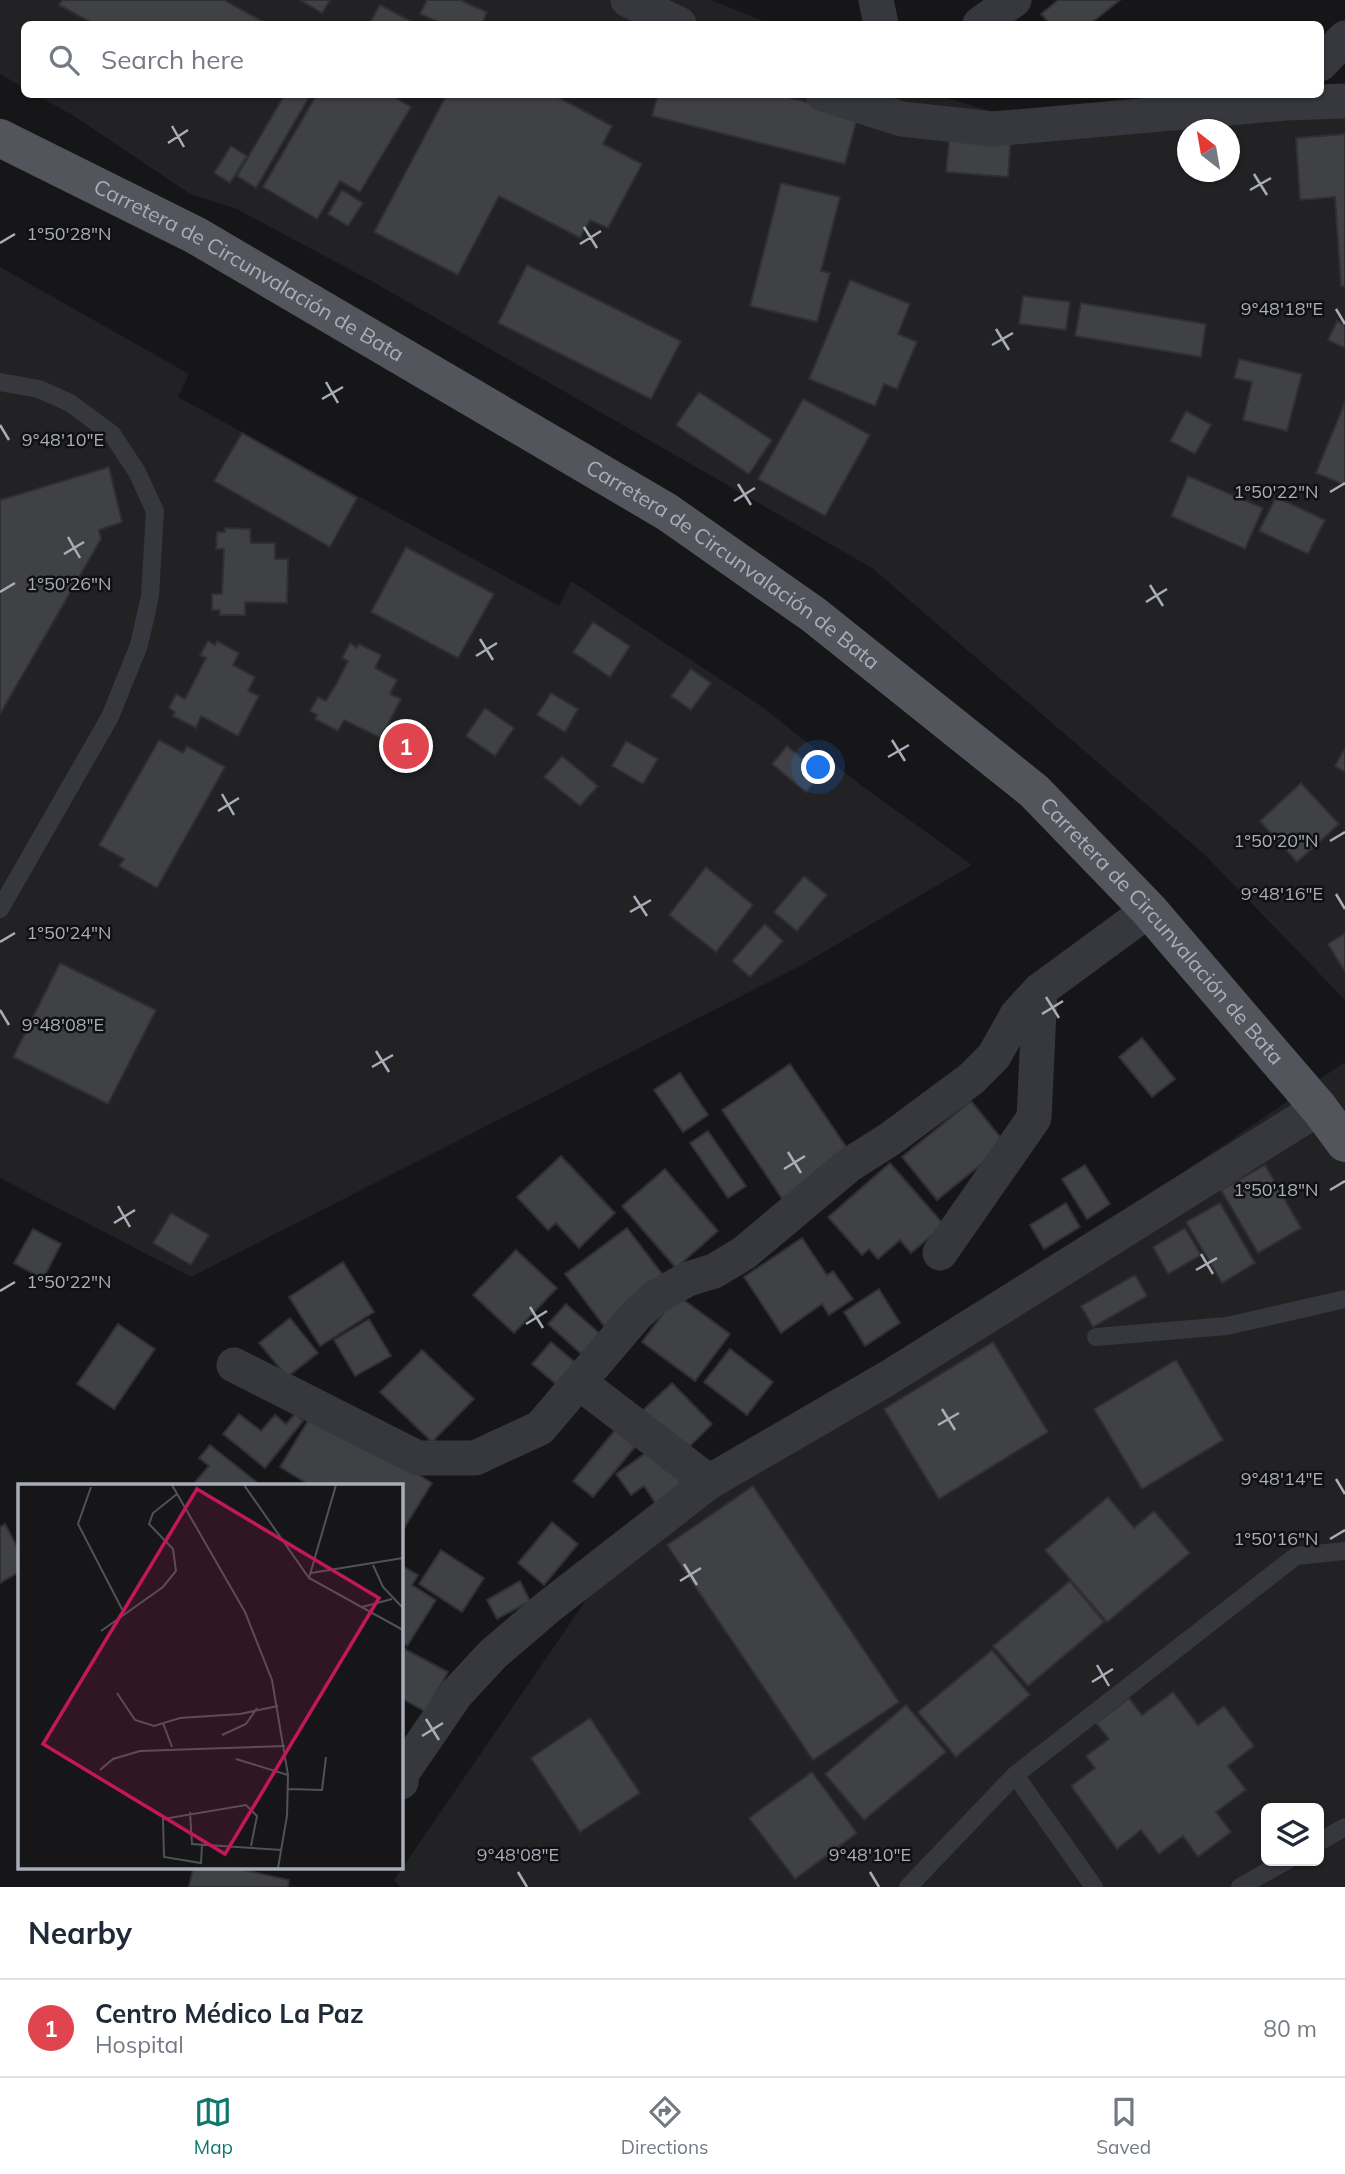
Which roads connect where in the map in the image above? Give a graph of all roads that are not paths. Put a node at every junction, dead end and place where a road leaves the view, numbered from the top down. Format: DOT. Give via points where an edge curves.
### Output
graph roads {
  1 [pos="628,0"];
  2 [pos="876,0"];
  3 [pos="1014,0"];
  4 [pos="673,21"];
  5 [pos="880,21"];
  6 [pos="984,21"];
  7 [pos="1345,38"];
  8 [pos="1324,61"];
  9 [pos="846,98"];
  10 [pos="1289,99"];
  11 [pos="1345,101"];
  12 [pos="899,107"];
  13 [pos="0,138"];
  14 [pos="0,382"];
  15 [pos="0,906"];
  16 [pos="1149,910"];
  17 [pos="1040,990"];
  18 [pos="1320,1108"];
  19 [pos="1345,1143"];
  20 [pos="940,1253"];
  21 [pos="1345,1300"];
  22 [pos="1096,1337"];
  23 [pos="234,1366"];
  24 [pos="580,1383"];
  25 [pos="709,1482"];
  26 [pos="1345,1551"];
  27 [pos="402,1773"];
  28 [pos="1015,1775"];
  29 [pos="1345,1827"];
  30 [pos="1324,1839"];
  31 [pos="1277,1866"];
  32 [pos="908,1887"];
  33 [pos="1094,1887"];
  34 [pos="1240,1887"];
  1 -- 4 [label="street"];
  2 -- 5 [label="street"];
  3 -- 6 [label="street"];
  7 -- 8 [label="street"];
  9 -- 12 [label="street"];
  10 -- 11 [label="street"];
  10 -- 12 [label="street" via="993,129"];
  13 -- 16 [label="main road, Carretera de Circunvalación de Bata" via="195,235 667,512 814,615 1034,792"];
  14 -- 15 [label="lane" via="39,389 70,403 112,434 137,471 155,511 150,596 139,645 110,717"];
  16 -- 17 [label="street"];
  16 -- 18 [label="main road, Carretera de Circunvalación de Bata"];
  17 -- 20 [label="street" via="1034,1118"];
  17 -- 24 [label="street" via="1017,1015 994,1056 971,1079 849,1166 744,1252 656,1297"];
  18 -- 19 [label="main road, Carretera de Circunvalación de Bata"];
  18 -- 25 [label="street" via="888,1378"];
  21 -- 22 [label="lane" via="1227,1326"];
  23 -- 24 [label="street" via="418,1458 475,1458 541,1428"];
  24 -- 25 [label="street"];
  25 -- 27 [label="street" via="493,1654 457,1694"];
  26 -- 28 [label="lane" via="1296,1556"];
  28 -- 32 [label="lane"];
  28 -- 33 [label="lane"];
  29 -- 30 [label="lane"];
  31 -- 34 [label="lane"];
}
